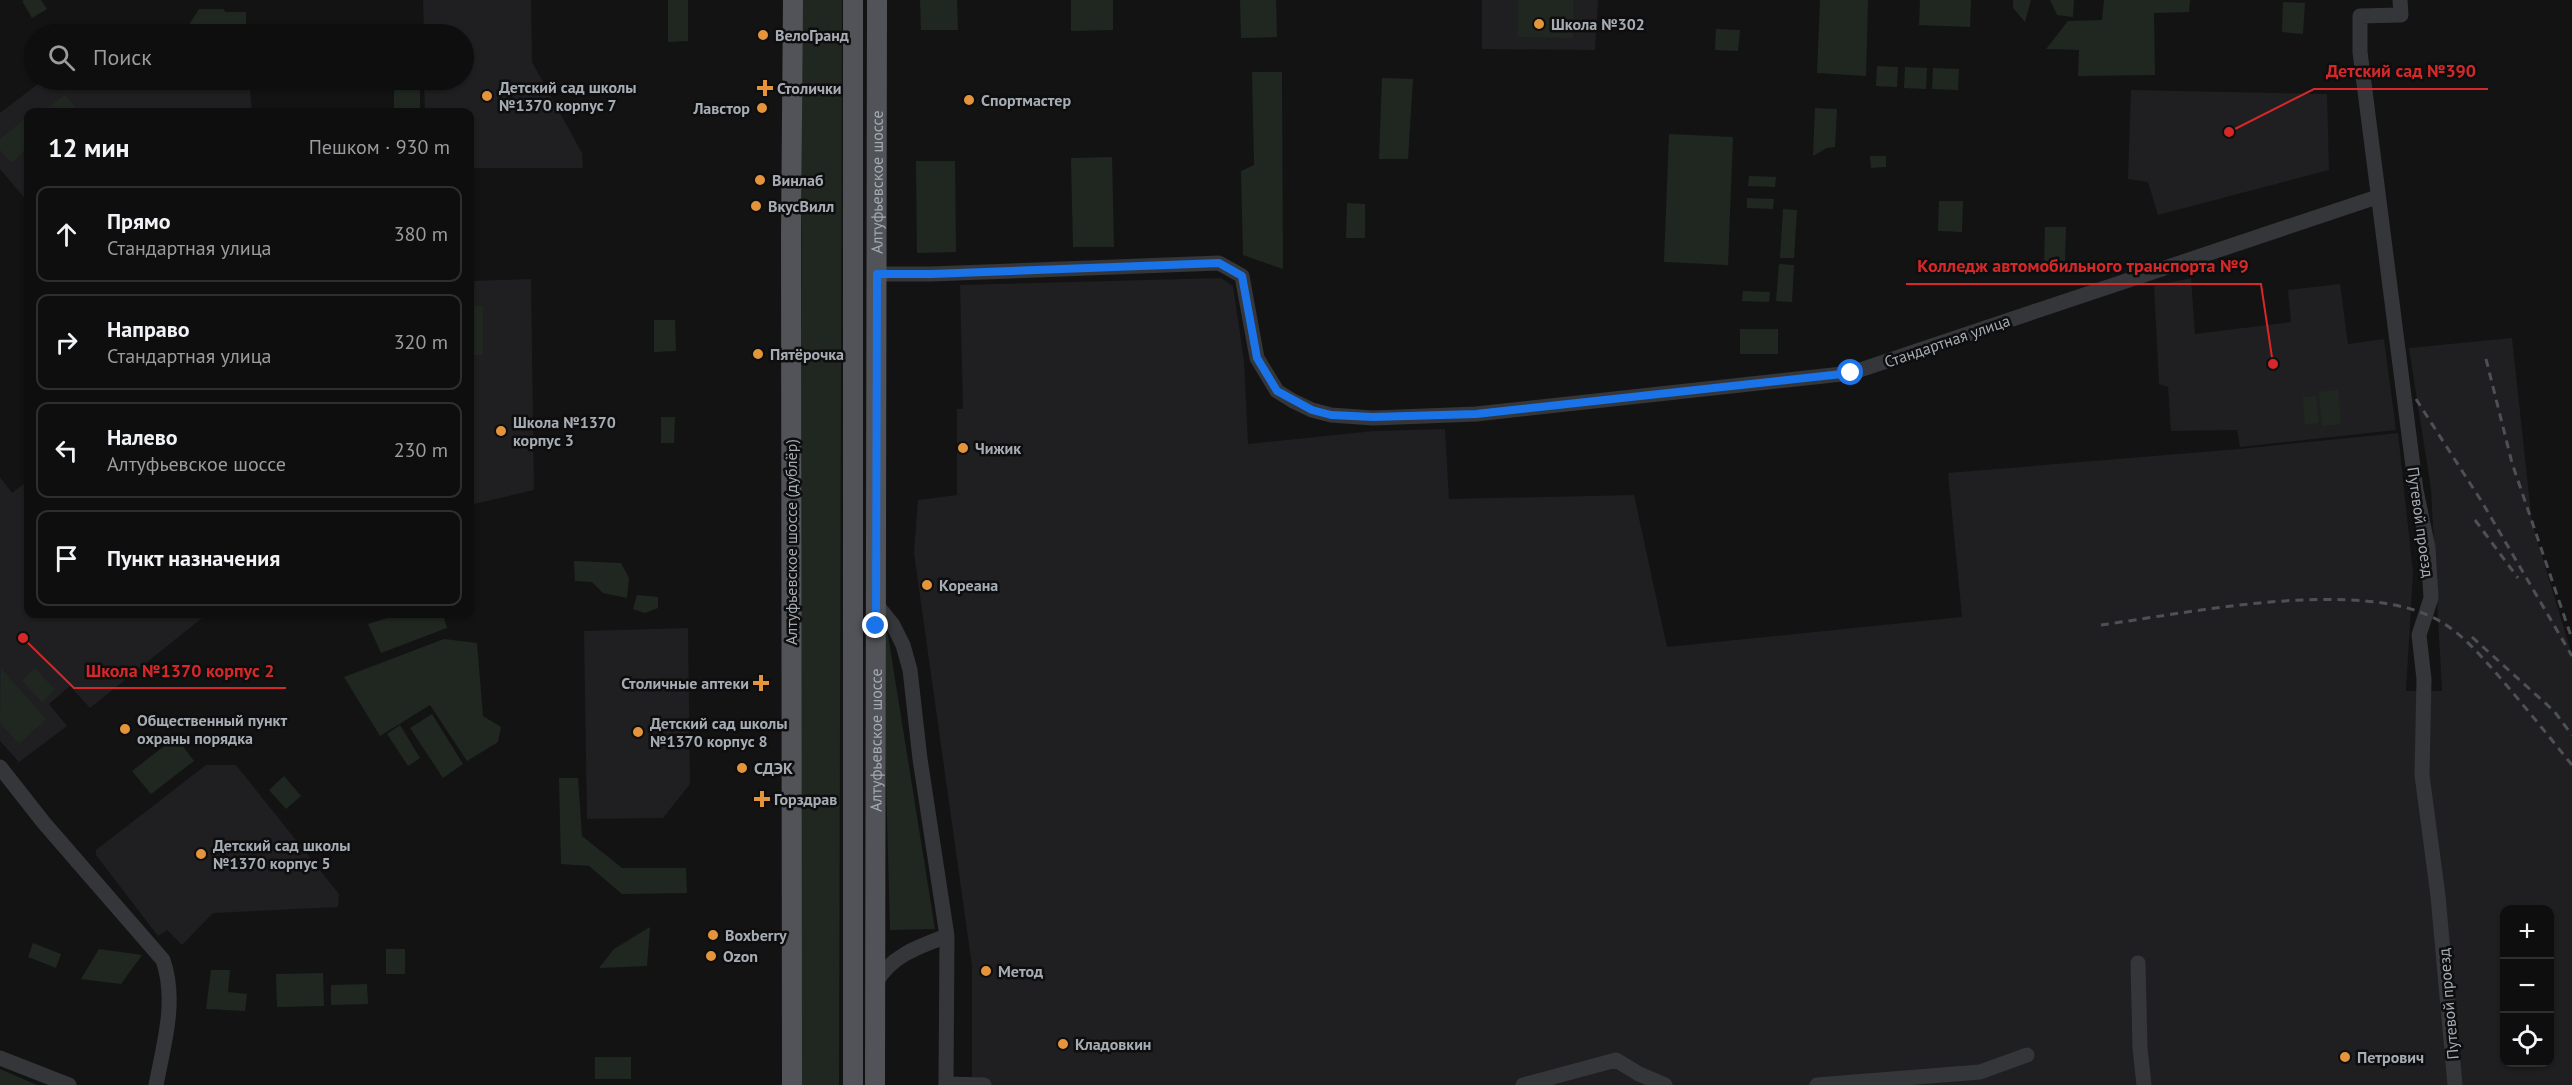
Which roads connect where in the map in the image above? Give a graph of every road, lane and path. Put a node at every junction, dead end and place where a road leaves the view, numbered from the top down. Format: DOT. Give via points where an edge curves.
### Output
graph roads {
  1 [pos="793,0"];
  2 [pos="853,0"];
  3 [pos="877,0"];
  4 [pos="2400,0"];
  5 [pos="2377,196"];
  6 [pos="877,274"];
  7 [pos="876,604"];
  8 [pos="0,767"];
  9 [pos="947,936"];
  10 [pos="2138,963"];
  11 [pos="876,983"];
  12 [pos="2026,1055"];
  13 [pos="0,1058"];
  14 [pos="69,1085"];
  15 [pos="156,1085"];
  16 [pos="792,1085"];
  17 [pos="853,1085"];
  18 [pos="875,1085"];
  19 [pos="946,1085"];
  20 [pos="984,1085"];
  21 [pos="1522,1085"];
  22 [pos="1665,1085"];
  23 [pos="1817,1085"];
  24 [pos="2144,1085"];
  25 [pos="2455,1085"];
  1 -- 16 [label="main road, Алтуфьевское шоссе (дублёр)"];
  2 -- 17 [label="main road, Алтуфьевское шоссе"];
  3 -- 6 [label="main road, Алтуфьевское шоссе"];
  4 -- 5 [label="street, Путевой проезд" via="2401,15 2360,16 2358,27"];
  5 -- 6 [label="street, Стандартная улица" via="1851,373 1476,414 1331,415 1312,410 1277,391 1257,358 1242,276 1219,263"];
  5 -- 25 [label="street, Путевой проезд" via="2416,490 2428,548 2431,598 2420,635 2424,679 2422,775 2438,896"];
  6 -- 7 [label="main road, Алтуфьевское шоссе"];
  7 -- 9 [label="street" via="893,625 910,670"];
  7 -- 11 [label="main road, Алтуфьевское шоссе"];
  8 -- 15 [label="street" via="164,960 170,979 170,1012"];
  9 -- 11 [label="street" via="899,957 883,968"];
  9 -- 19 [label="street"];
  10 -- 24 [label="street"];
  11 -- 18 [label="main road, Алтуфьевское шоссе"];
  12 -- 23 [label="street" via="1980,1072"];
  13 -- 14 [label="street"];
  19 -- 20 [label="street"];
  21 -- 22 [label="street" via="1616,1060"];
}
